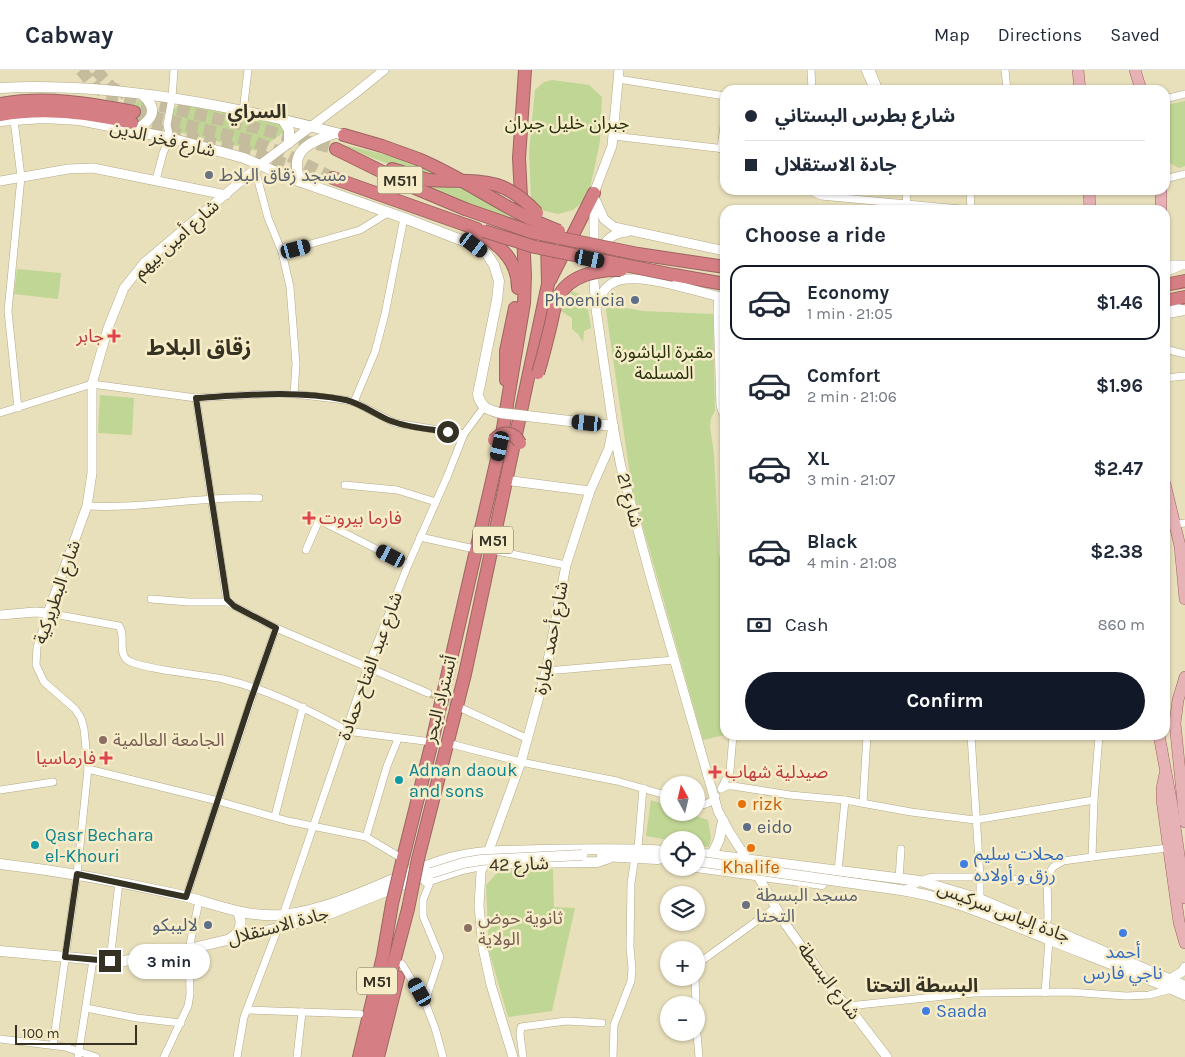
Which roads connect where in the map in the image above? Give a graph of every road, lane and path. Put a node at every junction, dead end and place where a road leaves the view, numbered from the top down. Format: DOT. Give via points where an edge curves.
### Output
graph roads {
  1 [pos="174,70"];
  2 [pos="248,70"];
  3 [pos="375,70"];
  4 [pos="384,70"];
  5 [pos="525,70"];
  6 [pos="811,70"];
  7 [pos="865,70"];
  8 [pos="871,70"];
  9 [pos="1005,70"];
  10 [pos="1078,70"];
  11 [pos="1135,70"];
  12 [pos="619,74"];
  13 [pos="812,85"];
  14 [pos="872,85"];
  15 [pos="877,85"];
  16 [pos="1006,85"];
  17 [pos="1080,85"];
  18 [pos="1139,85"];
  19 [pos="0,88"];
  20 [pos="1185,94"];
  21 [pos="143,95"];
  22 [pos="720,95"];
  23 [pos="172,98"];
  24 [pos="1170,98"];
  25 [pos="0,104"];
  26 [pos="243,112"];
  27 [pos="0,115"];
  28 [pos="14,120"];
  29 [pos="283,120"];
  30 [pos="0,121"];
  31 [pos="133,122"];
  32 [pos="307,126"];
  33 [pos="340,134"];
  34 [pos="613,136"];
  35 [pos="170,138"];
  36 [pos="288,142"];
  37 [pos="720,149"];
  38 [pos="258,167"];
  39 [pos="1185,174"];
  40 [pos="21,177"];
  41 [pos="333,178"];
  42 [pos="1170,178"];
  43 [pos="156,180"];
  44 [pos="0,181"];
  45 [pos="301,182"];
  46 [pos="594,193"];
  47 [pos="226,195"];
  48 [pos="819,195"];
  49 [pos="874,201"];
  50 [pos="889,205"];
  51 [pos="896,205"];
  52 [pos="389,212"];
  53 [pos="404,218"];
  54 [pos="468,226"];
  55 [pos="632,232"];
  56 [pos="599,246"];
  57 [pos="720,250"];
  58 [pos="282,252"];
  59 [pos="1170,265"];
  60 [pos="1183,265"];
  61 [pos="720,266"];
  62 [pos="1170,270"];
  63 [pos="656,271"];
  64 [pos="620,279"];
  65 [pos="1185,281"];
  66 [pos="720,283"];
  67 [pos="548,284"];
  68 [pos="1170,284"];
  69 [pos="720,297"];
  70 [pos="1185,297"];
  71 [pos="1170,301"];
  72 [pos="720,302"];
  73 [pos="1170,306"];
  74 [pos="596,309"];
  75 [pos="1185,310"];
  76 [pos="1170,313"];
  77 [pos="1170,350"];
  78 [pos="1185,354"];
  79 [pos="720,361"];
  80 [pos="1185,376"];
  81 [pos="1170,378"];
  82 [pos="92,384"];
  83 [pos="294,394"];
  84 [pos="196,398"];
  85 [pos="354,402"];
  86 [pos="484,407"];
  87 [pos="18,408"];
  88 [pos="502,410"];
  89 [pos="0,413"];
  90 [pos="526,413"];
  91 [pos="613,426"];
  92 [pos="464,434"];
  93 [pos="494,440"];
  94 [pos="520,443"];
  95 [pos="512,481"];
  96 [pos="345,485"];
  97 [pos="590,491"];
  98 [pos="211,498"];
  99 [pos="259,498"];
  100 [pos="436,502"];
  101 [pos="1170,504"];
  102 [pos="87,506"];
  103 [pos="1175,525"];
  104 [pos="420,537"];
  105 [pos="470,548"];
  106 [pos="306,550"];
  107 [pos="497,551"];
  108 [pos="408,565"];
  109 [pos="566,565"];
  110 [pos="151,599"];
  111 [pos="1185,599"];
  112 [pos="228,602"];
  113 [pos="48,613"];
  114 [pos="0,615"];
  115 [pos="276,628"];
  116 [pos="674,660"];
  117 [pos="368,666"];
  118 [pos="448,669"];
  119 [pos="546,671"];
  120 [pos="465,674"];
  121 [pos="1185,677"];
  122 [pos="255,688"];
  123 [pos="428,693"];
  124 [pos="303,707"];
  125 [pos="463,709"];
  126 [pos="346,730"];
  127 [pos="398,739"];
  128 [pos="528,739"];
  129 [pos="732,740"];
  130 [pos="867,740"];
  131 [pos="971,740"];
  132 [pos="1099,740"];
  133 [pos="1160,740"];
  134 [pos="432,742"];
  135 [pos="447,743"];
  136 [pos="521,762"];
  137 [pos="88,768"];
  138 [pos="1165,774"];
  139 [pos="1180,774"];
  140 [pos="53,782"];
  141 [pos="1185,785"];
  142 [pos="643,788"];
  143 [pos="720,789"];
  144 [pos="0,790"];
  145 [pos="660,793"];
  146 [pos="714,799"];
  147 [pos="845,800"];
  148 [pos="1094,800"];
  149 [pos="218,801"];
  150 [pos="863,803"];
  151 [pos="705,804"];
  152 [pos="275,816"];
  153 [pos="723,820"];
  154 [pos="975,820"];
  155 [pos="1185,822"];
  156 [pos="314,827"];
  157 [pos="366,838"];
  158 [pos="1168,848"];
  159 [pos="901,849"];
  160 [pos="489,851"];
  161 [pos="609,853"];
  162 [pos="636,853"];
  163 [pos="660,854"];
  164 [pos="705,854"];
  165 [pos="657,855"];
  166 [pos="660,855"];
  167 [pos="712,855"];
  168 [pos="660,857"];
  169 [pos="1092,857"];
  170 [pos="747,859"];
  171 [pos="402,861"];
  172 [pos="705,861"];
  173 [pos="0,864"];
  174 [pos="483,865"];
  175 [pos="705,868"];
  176 [pos="838,871"];
  177 [pos="431,873"];
  178 [pos="77,874"];
  179 [pos="758,876"];
  180 [pos="980,877"];
  181 [pos="920,881"];
  182 [pos="119,882"];
  183 [pos="1047,882"];
  184 [pos="398,883"];
  185 [pos="899,886"];
  186 [pos="186,897"];
  187 [pos="1185,898"];
  188 [pos="980,899"];
  189 [pos="199,900"];
  190 [pos="946,900"];
  191 [pos="391,908"];
  192 [pos="776,908"];
  193 [pos="407,911"];
  194 [pos="238,912"];
  195 [pos="283,914"];
  196 [pos="1045,926"];
  197 [pos="278,928"];
  198 [pos="228,940"];
  199 [pos="1049,940"];
  200 [pos="1185,943"];
  201 [pos="189,949"];
  202 [pos="0,951"];
  203 [pos="65,957"];
  204 [pos="705,959"];
  205 [pos="93,960"];
  206 [pos="110,961"];
  207 [pos="402,964"];
  208 [pos="1185,967"];
  209 [pos="1171,984"];
  210 [pos="1185,986"];
  211 [pos="1045,992"];
  212 [pos="1185,995"];
  213 [pos="425,1002"];
  214 [pos="848,1006"];
  215 [pos="86,1008"];
  216 [pos="247,1010"];
  217 [pos="302,1012"];
  218 [pos="360,1014"];
  219 [pos="181,1023"];
  220 [pos="602,1023"];
  221 [pos="0,1039"];
  222 [pos="697,1041"];
  223 [pos="53,1045"];
  224 [pos="78,1054"];
  225 [pos="96,1057"];
  226 [pos="164,1057"];
  227 [pos="237,1057"];
  228 [pos="297,1057"];
  229 [pos="350,1057"];
  230 [pos="359,1057"];
  231 [pos="369,1057"];
  232 [pos="378,1057"];
  233 [pos="443,1057"];
  234 [pos="513,1057"];
  235 [pos="523,1057"];
  236 [pos="613,1057"];
  237 [pos="698,1057"];
  238 [pos="887,1057"];
  1 -- 23 [label="street"];
  2 -- 26 [label="street"];
  3 -- 32 [label="street"];
  4 -- 32 [label="street"];
  5 -- 88 [label="highway, M51" via="519,158 525,290"];
  6 -- 13 [label="street"];
  7 -- 14 [label="street"];
  8 -- 15 [label="street"];
  9 -- 16 [label="street"];
  10 -- 17 [label="main road"];
  11 -- 18 [label="main road"];
  12 -- 22 [label="street"];
  12 -- 34 [label="street"];
  19 -- 21 [label="main road, شارع فخر الدين" via="36,87"];
  20 -- 24 [label="street"];
  21 -- 23 [label="main road, شارع فخر الدين"];
  21 -- 31 [label="main road" via="151,108 151,118 147,123"];
  23 -- 26 [label="main road, شارع فخر الدين"];
  23 -- 35 [label="street" via="167,125"];
  25 -- 31 [label="highway" via="28,100 62,101"];
  26 -- 29 [label="main road, شارع فخر الدين"];
  27 -- 31 [label="highway" via="47,110"];
  28 -- 30 [label="main road, شارع فخر الدين"];
  28 -- 31 [label="main road, شارع فخر الدين" via="60,118"];
  28 -- 40 [label="street"];
  29 -- 32 [label="main road, شارع فخر الدين"];
  29 -- 36 [label="main road" via="289,130"];
  31 -- 35 [label="main road, شارع فخر الدين"];
  32 -- 33 [label="main road, شارع فخر الدين"];
  32 -- 36 [label="street, شارع أمين بيهم"];
  33 -- 45 [label="main road" via="306,146 296,166"];
  33 -- 56 [label="highway, bridge" via="418,159 448,172 519,214"];
  34 -- 37 [label="street"];
  34 -- 46 [label="street" via="610,155"];
  35 -- 38 [label="main road, شارع فخر الدين" via="244,158"];
  35 -- 43 [label="street"];
  36 -- 38 [label="street, شارع أمين بيهم"];
  38 -- 45 [label="main road, شارع فخر الدين"];
  38 -- 47 [label="street, شارع أمين بيهم"];
  38 -- 58 [label="street" via="268,218"];
  39 -- 42 [label="street"];
  40 -- 43 [label="street" via="93,168"];
  40 -- 44 [label="street"];
  40 -- 87 [label="street" via="8,311"];
  41 -- 54 [label="highway, M511"];
  43 -- 47 [label="street"];
  45 -- 52 [label="main road, شارع فخر الدين"];
  46 -- 55 [label="street" via="607,223"];
  46 -- 67 [label="highway"];
  46 -- 74 [label="street, شارع 21"];
  47 -- 82 [label="street, شارع أمين بيهم" via="132,276 108,328"];
  48 -- 49 [label="street"];
  49 -- 50 [label="street"];
  49 -- 51 [label="street"];
  52 -- 53 [label="main road, شارع فخر الدين"];
  52 -- 58 [label="street" via="360,230"];
  53 -- 85 [label="street" via="376,352"];
  53 -- 86 [label="main road, شارع فخر الدين" via="474,245 494,264 499,280 497,300 478,394"];
  54 -- 63 [label="highway, M511, bridge" via="535,247"];
  54 -- 88 [label="highway" via="502,249 514,266 518,286 506,351"];
  55 -- 57 [label="street"];
  55 -- 64 [label="street" via="612,236 602,249 604,264 611,274"];
  56 -- 61 [label="highway, M511, bridge"];
  56 -- 67 [label="highway, M511, bridge" via="531,232 466,209 415,188 340,150 428,180 478,180 518,194 537,213 546,236"];
  58 -- 83 [label="street" via="290,287 296,364"];
  59 -- 60 [label="street"];
  60 -- 62 [label="street"];
  63 -- 66 [label="highway, M511, bridge"];
  63 -- 90 [label="highway, bridge" via="595,272 582,276 567,287 558,299"];
  64 -- 69 [label="street" via="650,280"];
  64 -- 74 [label="street" via="605,289"];
  65 -- 68 [label="highway"];
  67 -- 90 [label="highway, M51"];
  70 -- 71 [label="highway"];
  72 -- 79 [label="street" via="717,310"];
  73 -- 75 [label="street"];
  74 -- 91 [label="street, شارع 21"];
  75 -- 76 [label="street"];
  77 -- 78 [label="street"];
  80 -- 81 [label="street"];
  82 -- 84 [label="street"];
  82 -- 87 [label="street"];
  82 -- 102 [label="street, شارع البطريركية" via="92,473"];
  83 -- 84 [label="street"];
  83 -- 85 [label="street"];
  84 -- 98 [label="street"];
  85 -- 92 [label="street" via="395,423"];
  86 -- 88 [label="main road"];
  86 -- 92 [label="street, شارع عبد الفتاح حمادة"];
  87 -- 89 [label="street"];
  88 -- 90 [label="main road, bridge"];
  88 -- 93 [label="highway"];
  88 -- 118 [label="highway, أتستراد البحر / M51"];
  90 -- 91 [label="main road"];
  90 -- 94 [label="highway"];
  90 -- 120 [label="highway, أتستراد البحر / M51"];
  91 -- 97 [label="street, شارع أحمد طبارة" via="609,448"];
  91 -- 116 [label="street, شارع 21" via="628,496"];
  92 -- 100 [label="street, شارع عبد الفتاح حمادة"];
  93 -- 94 [label="highway, bridge" via="508,433"];
  93 -- 105 [label="highway"];
  94 -- 95 [label="highway"];
  95 -- 97 [label="street"];
  95 -- 107 [label="highway"];
  96 -- 100 [label="street" via="397,490"];
  97 -- 109 [label="street, شارع أحمد طبارة"];
  98 -- 99 [label="street"];
  98 -- 102 [label="street" via="131,506"];
  98 -- 112 [label="street"];
  100 -- 104 [label="street, شارع عبد الفتاح حمادة"];
  101 -- 103 [label="main road"];
  102 -- 113 [label="street, شارع البطريركية"];
  103 -- 111 [label="main road"];
  104 -- 105 [label="street"];
  104 -- 108 [label="street, شارع عبد الفتاح حمادة"];
  105 -- 118 [label="highway" via="451,630"];
  106 -- 108 [label="street" via="319,520"];
  107 -- 109 [label="street"];
  107 -- 120 [label="highway"];
  108 -- 117 [label="street, شارع عبد الفتاح حمادة"];
  109 -- 119 [label="street, شارع أحمد طبارة"];
  110 -- 112 [label="street"];
  112 -- 115 [label="street"];
  113 -- 114 [label="street"];
  113 -- 122 [label="street" via="116,625 121,630 124,654 131,662"];
  113 -- 137 [label="street, شارع البطريركية" via="37,647 36,665 44,682 75,708 81,718"];
  115 -- 117 [label="street"];
  115 -- 122 [label="street"];
  116 -- 119 [label="street"];
  116 -- 146 [label="street, شارع 21"];
  117 -- 123 [label="street"];
  117 -- 126 [label="street, شارع عبد الفتاح حمادة"];
  118 -- 134 [label="highway, أتستراد البحر / M51"];
  119 -- 128 [label="street, شارع أحمد طبارة"];
  120 -- 135 [label="highway, أتستراد البحر / M51"];
  121 -- 139 [label="main road" via="1176,714"];
  122 -- 124 [label="street"];
  122 -- 149 [label="street"];
  124 -- 126 [label="street"];
  124 -- 152 [label="street"];
  125 -- 128 [label="street"];
  126 -- 127 [label="street"];
  126 -- 156 [label="street, شارع عبد الفتاح حمادة"];
  127 -- 134 [label="street"];
  127 -- 157 [label="street"];
  128 -- 136 [label="street, شارع أحمد طبارة"];
  129 -- 143 [label="street" via="730,771"];
  130 -- 150 [label="street"];
  131 -- 154 [label="street"];
  132 -- 148 [label="street"];
  133 -- 138 [label="main road"];
  134 -- 171 [label="highway, أتستراد البحر / M51"];
  135 -- 136 [label="street"];
  135 -- 193 [label="highway, أتستراد البحر / M51, bridge"];
  136 -- 142 [label="street"];
  136 -- 160 [label="street, شارع أحمد طبارة"];
  137 -- 149 [label="street"];
  137 -- 178 [label="street, شارع البطريركية"];
  138 -- 158 [label="main road" via="1162,794"];
  138 -- 187 [label="main road"];
  139 -- 141 [label="main road"];
  139 -- 155 [label="main road"];
  140 -- 144 [label="street"];
  142 -- 145 [label="street"];
  142 -- 162 [label="street"];
  143 -- 146 [label="street"];
  143 -- 147 [label="street" via="734,786"];
  146 -- 151 [label="street"];
  146 -- 153 [label="street, شارع البسطة"];
  147 -- 150 [label="street"];
  147 -- 176 [label="street"];
  148 -- 154 [label="street"];
  148 -- 169 [label="street"];
  149 -- 152 [label="street"];
  149 -- 186 [label="street"];
  150 -- 154 [label="street"];
  152 -- 156 [label="street"];
  153 -- 167 [label="main road"];
  153 -- 170 [label="street, شارع البسطة"];
  154 -- 180 [label="street"];
  156 -- 157 [label="street"];
  156 -- 195 [label="street, شارع عبد الفتاح حمادة"];
  157 -- 171 [label="street"];
  158 -- 169 [label="street"];
  158 -- 200 [label="main road"];
  159 -- 185 [label="street"];
  160 -- 161 [label="main road"];
  160 -- 174 [label="street, شارع أحمد طبارة"];
  160 -- 177 [label="main road" via="470,853"];
  161 -- 162 [label="main road"];
  161 -- 174 [label="main road, شارع 42" via="597,862"];
  161 -- 177 [label="main road, bridge" via="471,861"];
  162 -- 165 [label="main road"];
  162 -- 236 [label="street" via="631,883 631,981 614,1026"];
  163 -- 165 [label="main road"];
  164 -- 167 [label="main road, جادة إلياس سركيس"];
  165 -- 166 [label="main road"];
  165 -- 168 [label="main road"];
  167 -- 170 [label="main road, جادة إلياس سركيس"];
  169 -- 183 [label="street" via="1058,864 1050,872"];
  170 -- 176 [label="main road, جادة إلياس سركيس"];
  170 -- 179 [label="street, شارع البسطة"];
  171 -- 191 [label="highway, أتستراد البحر / M51, bridge"];
  172 -- 185 [label="main road, جادة إلياس سركيس, bridge"];
  173 -- 178 [label="main road, جادة الاستقلال"];
  174 -- 177 [label="main road, شارع 42"];
  174 -- 234 [label="street, شارع أحمد طبارة" via="479,890 483,948"];
  175 -- 179 [label="main road"];
  176 -- 185 [label="main road, جادة إلياس سركيس"];
  177 -- 184 [label="main road, جادة الاستقلال"];
  177 -- 213 [label="street" via="422,907 424,921 440,961"];
  178 -- 182 [label="main road, جادة الاستقلال"];
  178 -- 203 [label="street, شارع البطريركية"];
  179 -- 190 [label="main road"];
  179 -- 192 [label="street, شارع البسطة"];
  180 -- 181 [label="street" via="932,877"];
  180 -- 183 [label="street"];
  180 -- 188 [label="street"];
  181 -- 185 [label="main road, جادة إلياس سركيس"];
  181 -- 188 [label="main road, جادة إلياس سركيس"];
  182 -- 186 [label="main road, جادة الاستقلال"];
  182 -- 206 [label="street"];
  183 -- 196 [label="street" via="1048,918"];
  184 -- 195 [label="main road, جادة الاستقلال"];
  184 -- 197 [label="main road, جادة الاستقلال" via="329,914"];
  185 -- 190 [label="main road, جادة إلياس سركيس"];
  186 -- 189 [label="main road, جادة الاستقلال"];
  188 -- 196 [label="main road, جادة إلياس سركيس"];
  189 -- 194 [label="main road, جادة الاستقلال"];
  189 -- 201 [label="street"];
  190 -- 199 [label="main road, جادة إلياس سركيس"];
  191 -- 218 [label="highway" via="383,925"];
  191 -- 230 [label="highway, أتستراد البحر / M51"];
  192 -- 204 [label="street"];
  192 -- 214 [label="street, شارع البسطة" via="836,995"];
  193 -- 207 [label="highway" via="411,927"];
  193 -- 231 [label="highway, أتستراد البحر / M51"];
  194 -- 195 [label="main road, جادة الاستقلال"];
  194 -- 198 [label="main road" via="241,920 239,931"];
  196 -- 209 [label="main road, جادة إلياس سركيس"];
  197 -- 198 [label="main road, جادة الاستقلال"];
  197 -- 216 [label="street"];
  198 -- 201 [label="main road, جادة الاستقلال"];
  199 -- 209 [label="main road, جادة إلياس سركيس"];
  199 -- 211 [label="street"];
  201 -- 206 [label="main road, جادة الاستقلال"];
  201 -- 219 [label="street" via="189,1000"];
  202 -- 203 [label="main road, جادة الاستقلال"];
  203 -- 205 [label="main road, جادة الاستقلال"];
  203 -- 223 [label="street, شارع البطريركية"];
  205 -- 206 [label="main road, جادة الاستقلال"];
  205 -- 215 [label="street"];
  207 -- 213 [label="street"];
  207 -- 232 [label="highway"];
  208 -- 209 [label="street"];
  209 -- 210 [label="main road, جادة إلياس سركيس"];
  209 -- 211 [label="street" via="1149,995"];
  209 -- 212 [label="main road, جادة إلياس سركيس"];
  211 -- 214 [label="street" via="974,994"];
  213 -- 233 [label="street"];
  214 -- 238 [label="street, شارع البسطة"];
  215 -- 219 [label="street"];
  215 -- 224 [label="street"];
  216 -- 217 [label="street"];
  216 -- 227 [label="street"];
  217 -- 218 [label="street"];
  217 -- 228 [label="street"];
  218 -- 229 [label="highway"];
  219 -- 226 [label="street"];
  220 -- 235 [label="street" via="566,1021 522,1027"];
  221 -- 223 [label="street"];
  222 -- 237 [label="street"];
  223 -- 224 [label="street"];
  224 -- 225 [label="street"];
}
